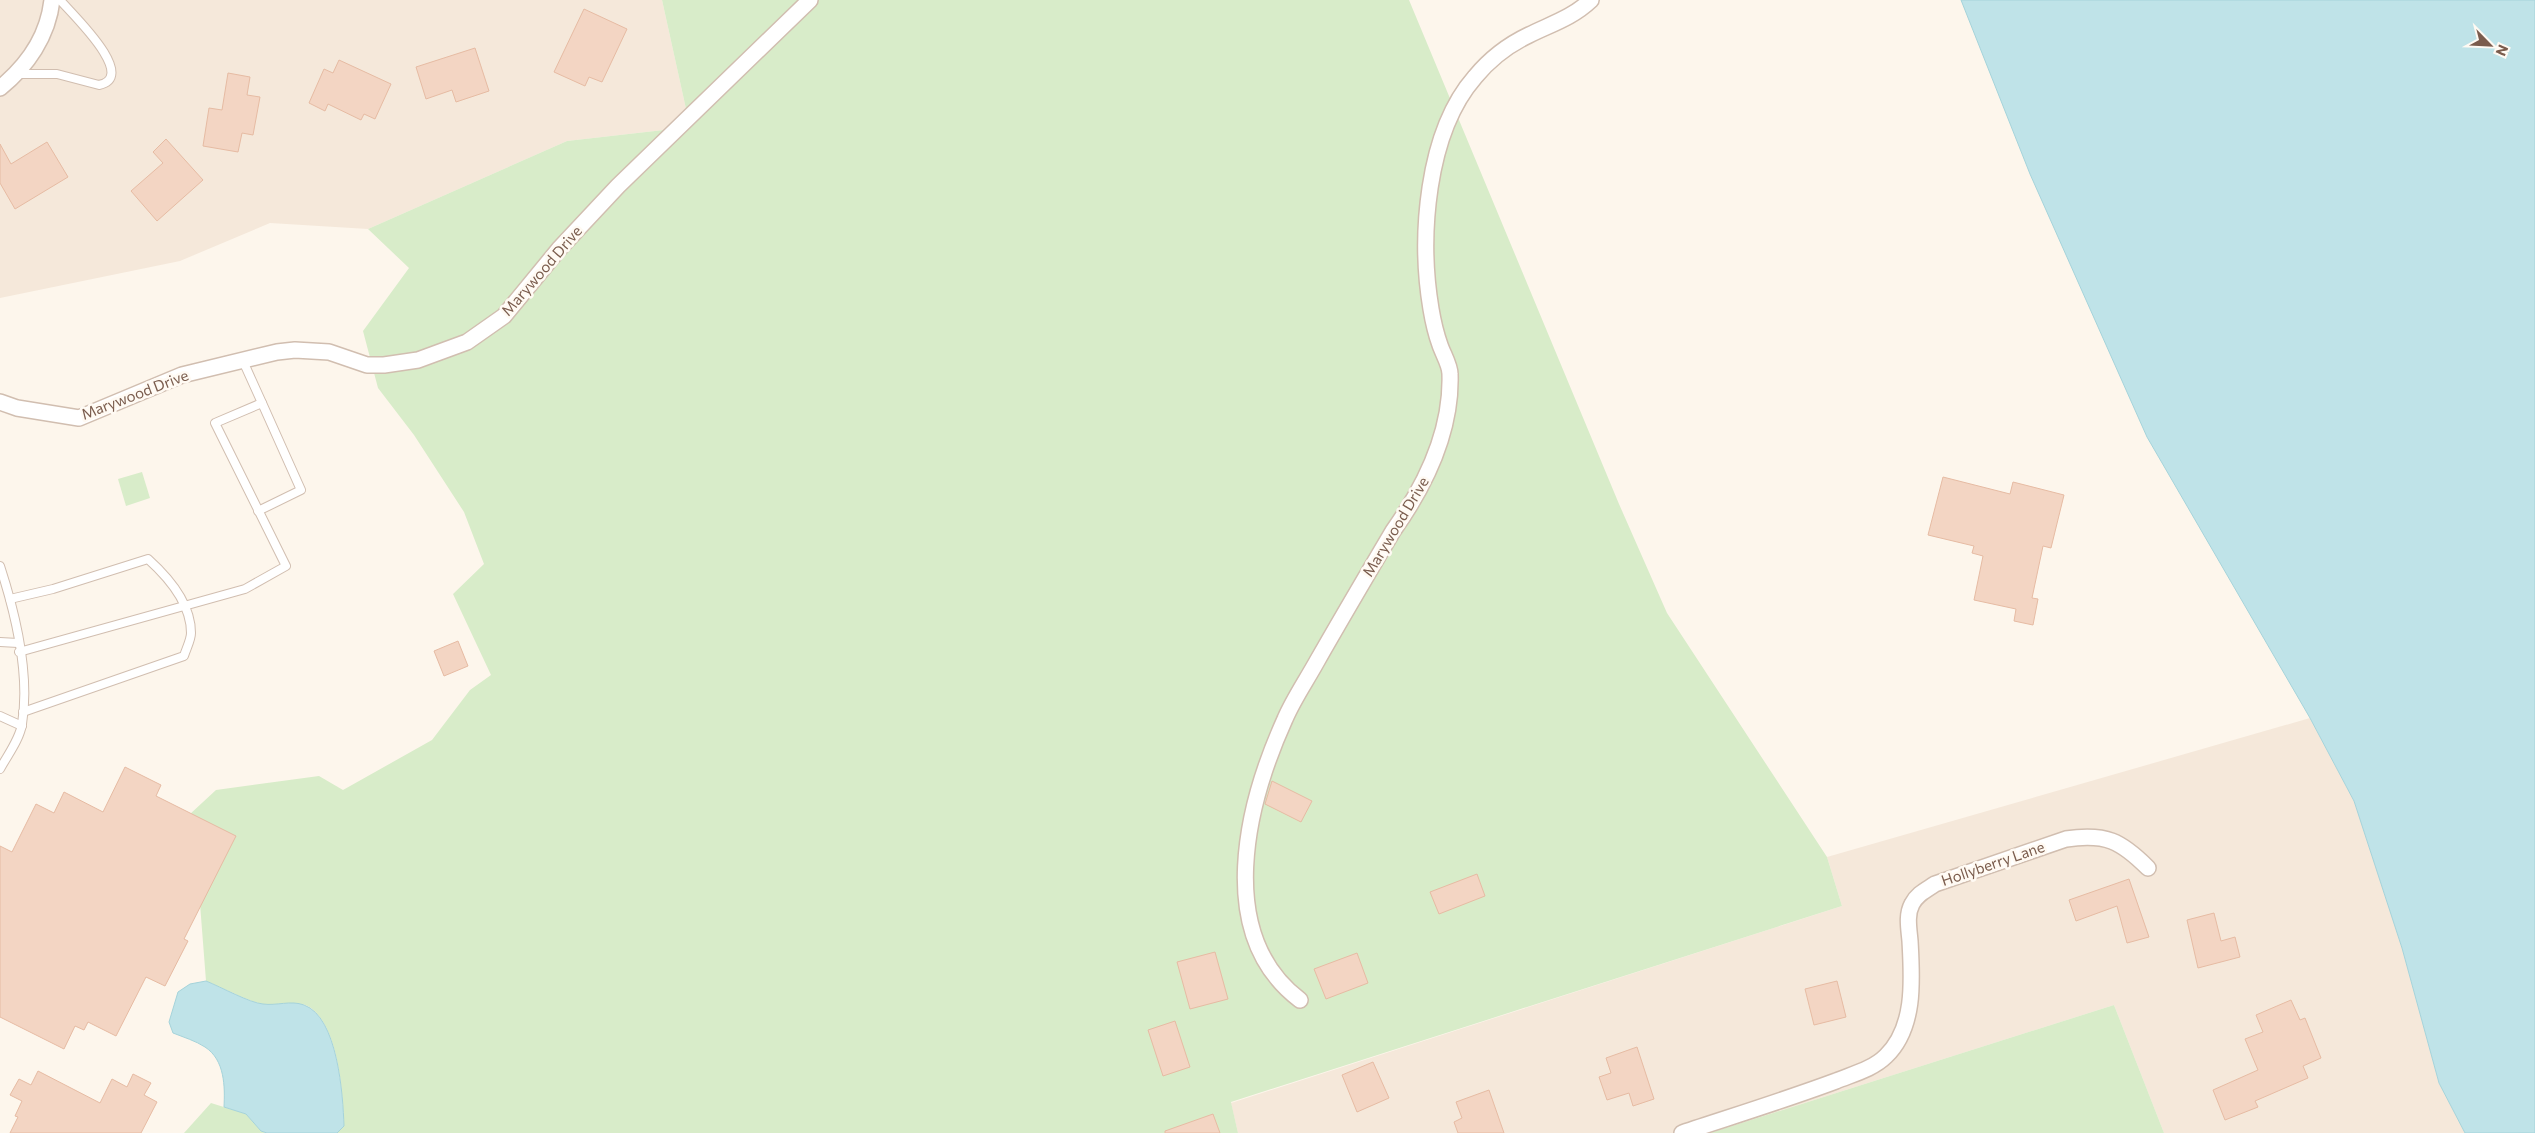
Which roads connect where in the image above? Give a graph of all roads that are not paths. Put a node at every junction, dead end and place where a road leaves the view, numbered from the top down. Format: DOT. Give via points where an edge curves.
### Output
graph roads {
  1 [pos="52,0"];
  2 [pos="60,0"];
  3 [pos="810,0"];
  4 [pos="1591,0"];
  5 [pos="17,74"];
  6 [pos="0,88"];
  7 [pos="243,360"];
  8 [pos="0,402"];
  9 [pos="262,403"];
  10 [pos="258,511"];
  11 [pos="1,571"];
  12 [pos="10,599"];
  13 [pos="184,605"];
  14 [pos="0,642"];
  15 [pos="18,643"];
  16 [pos="19,652"];
  17 [pos="22,712"];
  18 [pos="0,716"];
  19 [pos="22,726"];
  20 [pos="0,769"];
  21 [pos="2148,868"];
  22 [pos="1300,1000"];
  23 [pos="1682,1133"];
  1 -- 5 [label="street" via="33,54"];
  2 -- 5 [label="lane" via="110,60 111,78 99,86 57,74"];
  3 -- 7 [label="street, Marywood Drive" via="618,186 559,249 504,316 481,333 451,350 401,364 367,365 346,356 312,350 278,352"];
  4 -- 22 [label="street, Marywood Drive" via="1569,18 1514,43 1475,76 1449,120 1433,174 1425,242 1426,277 1431,311 1450,372 1440,440 1429,473 1413,503 1285,719 1255,801 1246,852 1246,903 1255,936 1270,967 1290,993"];
  5 -- 6 [label="street"];
  7 -- 8 [label="street, Marywood Drive" via="182,375 79,418 17,408"];
  7 -- 9 [label="lane"];
  9 -- 10 [label="lane" via="301,490"];
  9 -- 10 [label="lane" via="215,423"];
  10 -- 13 [label="lane" via="286,566 245,589"];
  11 -- 12 [label="lane"];
  12 -- 13 [label="lane" via="148,559 165,575"];
  12 -- 15 [label="lane"];
  13 -- 16 [label="lane"];
  13 -- 17 [label="lane" via="191,634 184,656"];
  14 -- 15 [label="lane"];
  15 -- 16 [label="lane"];
  16 -- 17 [label="lane" via="24,681"];
  17 -- 19 [label="lane"];
  18 -- 19 [label="lane"];
  19 -- 20 [label="lane"];
  21 -- 23 [label="street, Hollyberry Lane" via="2118,842 2087,836 2066,839 1934,884 1919,894 1908,915 1910,1004 1905,1026 1886,1056 1871,1067 1802,1094"];
}
